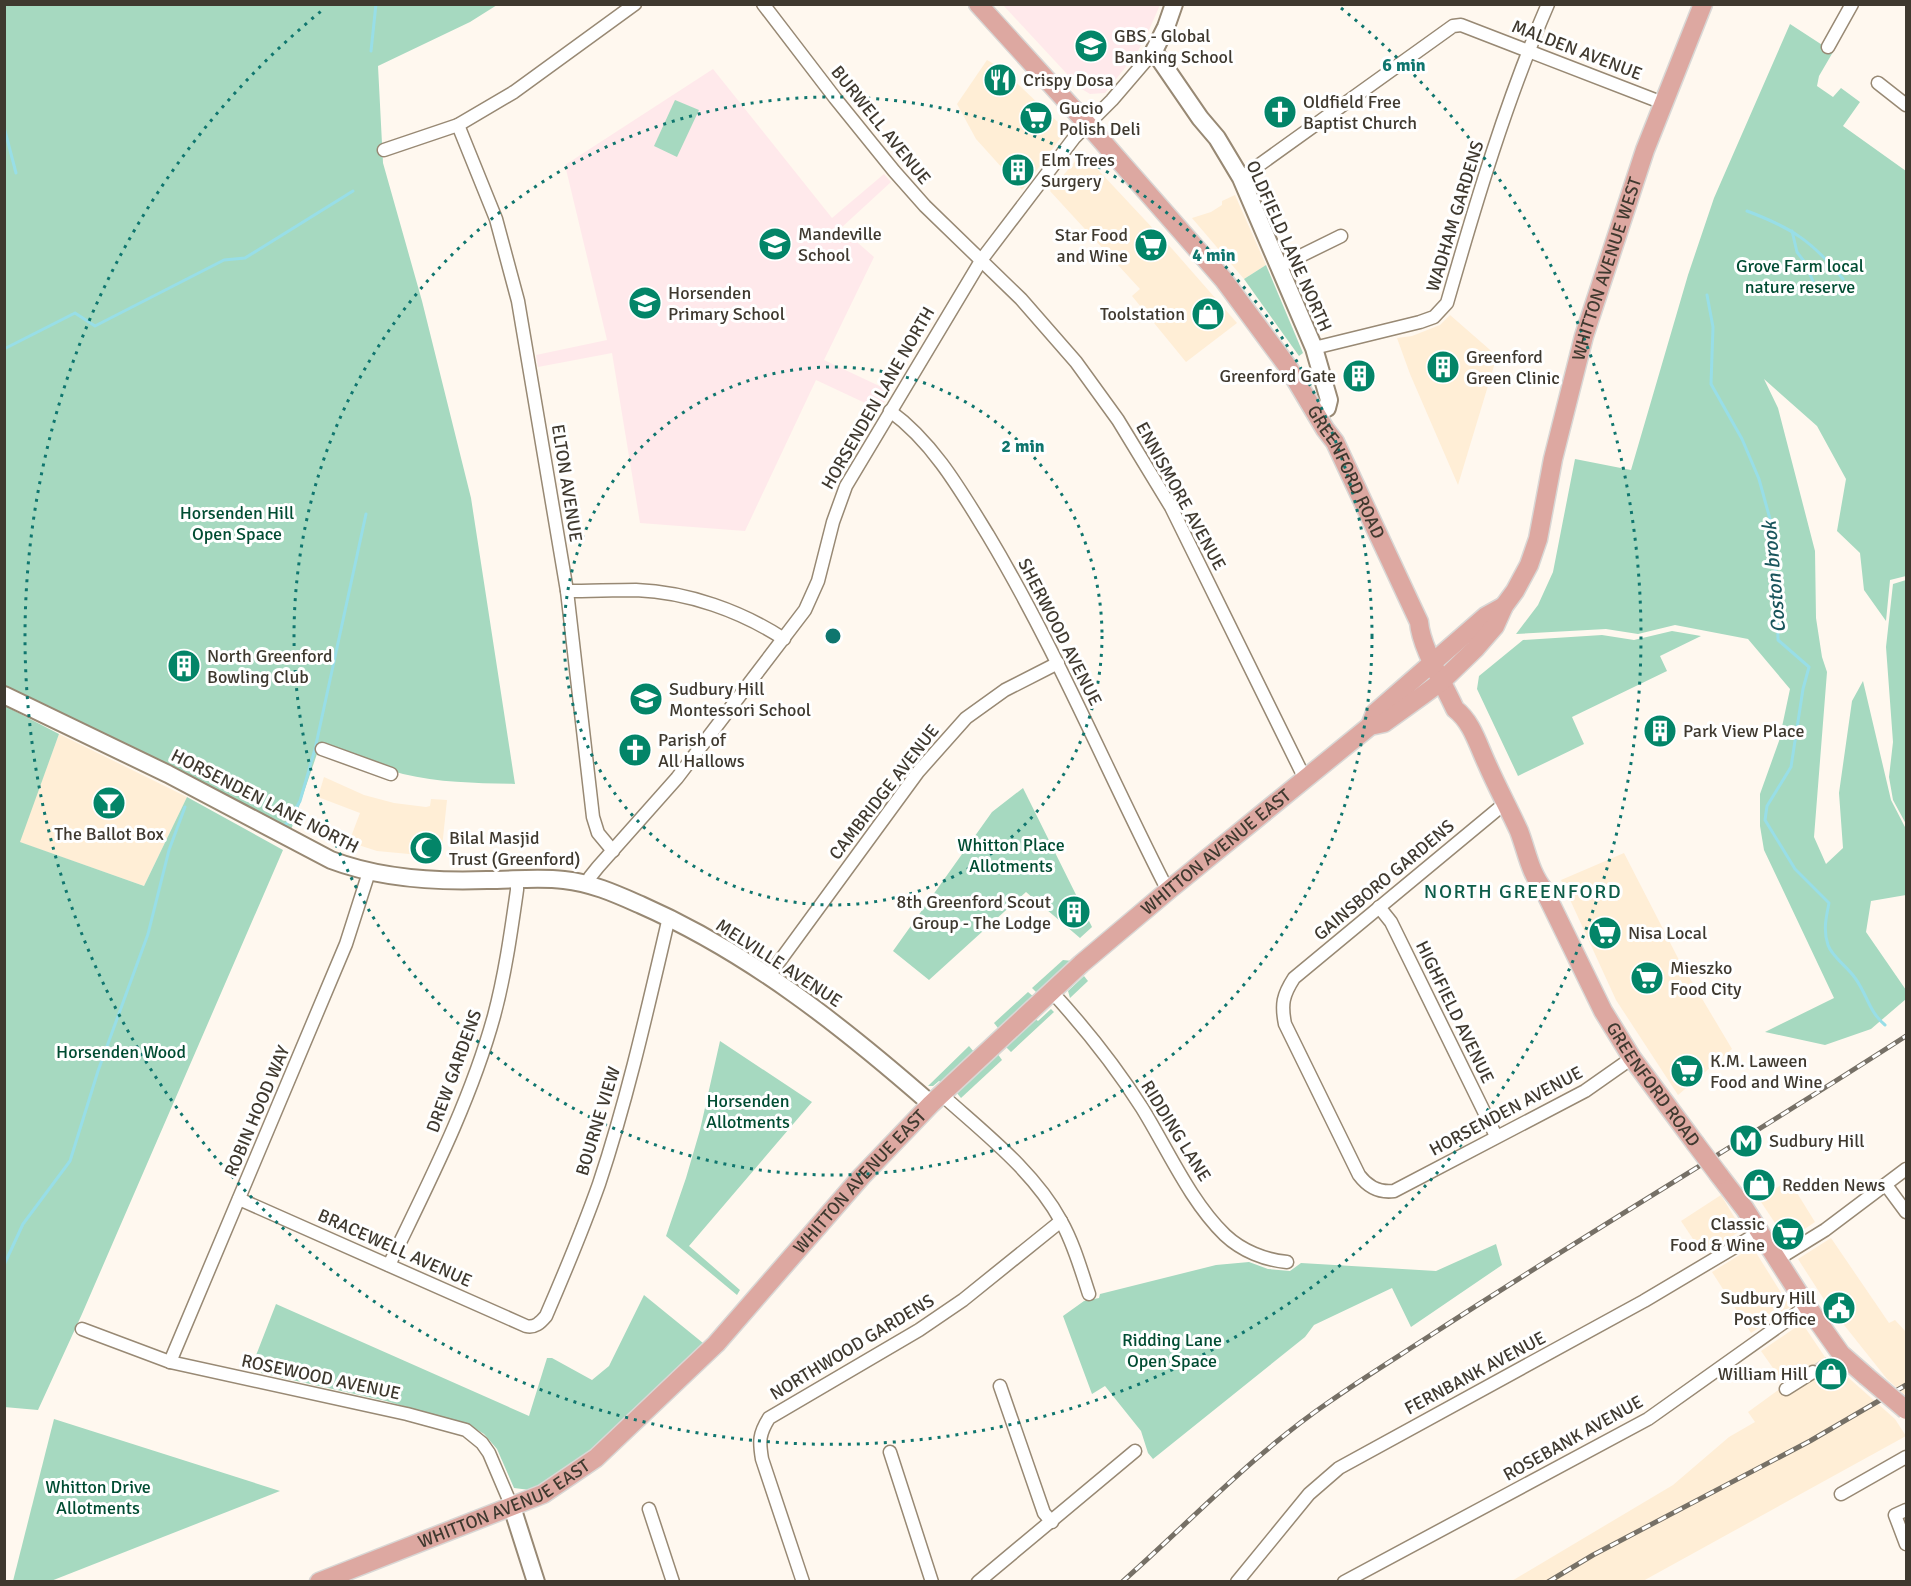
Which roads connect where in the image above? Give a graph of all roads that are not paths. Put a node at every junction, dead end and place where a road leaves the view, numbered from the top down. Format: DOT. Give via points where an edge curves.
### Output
graph roads {
  1 [pos="635,4"];
  2 [pos="763,4"];
  3 [pos="978,4"];
  4 [pos="1174,4"];
  5 [pos="1548,4"];
  6 [pos="1703,4"];
  7 [pos="1852,4"];
  8 [pos="1828,46"];
  9 [pos="1528,50"];
  10 [pos="1154,51"];
  11 [pos="1878,83"];
  12 [pos="1663,103"];
  13 [pos="1906,105"];
  14 [pos="458,125"];
  15 [pos="1088,125"];
  16 [pos="384,150"];
  17 [pos="1241,178"];
  18 [pos="1341,236"];
  19 [pos="982,259"];
  20 [pos="1278,267"];
  21 [pos="1314,348"];
  22 [pos="890,411"];
  23 [pos="1316,414"];
  24 [pos="567,591"];
  25 [pos="1504,606"];
  26 [pos="784,639"];
  27 [pos="1437,659"];
  28 [pos="1058,663"];
  29 [pos="1445,677"];
  30 [pos="4,694"];
  31 [pos="1370,726"];
  32 [pos="322,750"];
  33 [pos="391,774"];
  34 [pos="1305,779"];
  35 [pos="1506,804"];
  36 [pos="613,851"];
  37 [pos="369,872"];
  38 [pos="517,879"];
  39 [pos="588,884"];
  40 [pos="1170,889"];
  41 [pos="1379,907"];
  42 [pos="669,917"];
  43 [pos="768,977"];
  44 [pos="1052,992"];
  45 [pos="1632,1058"];
  46 [pos="937,1099"];
  47 [pos="1496,1136"];
  48 [pos="1906,1169"];
  49 [pos="1886,1185"];
  50 [pos="1394,1191"];
  51 [pos="239,1199"];
  52 [pos="1906,1212"];
  53 [pos="1061,1221"];
  54 [pos="1760,1232"];
  55 [pos="1778,1259"];
  56 [pos="1287,1262"];
  57 [pos="389,1265"];
  58 [pos="1089,1294"];
  59 [pos="1807,1306"];
  60 [pos="536,1325"];
  61 [pos="82,1329"];
  62 [pos="170,1362"];
  63 [pos="1813,1372"];
  64 [pos="1000,1386"];
  65 [pos="1786,1389"];
  66 [pos="1906,1410"];
  67 [pos="1135,1451"];
  68 [pos="890,1452"];
  69 [pos="1906,1457"];
  70 [pos="1841,1494"];
  71 [pos="512,1507"];
  72 [pos="649,1509"];
  73 [pos="1906,1510"];
  74 [pos="1052,1521"];
  75 [pos="1906,1544"];
  76 [pos="320,1581"];
  77 [pos="536,1581"];
  78 [pos="673,1581"];
  79 [pos="803,1581"];
  80 [pos="932,1581"];
  81 [pos="978,1581"];
  82 [pos="1237,1581"];
  83 [pos="1344,1581"];
  1 -- 14 [label="street" via="514,92"];
  2 -- 19 [label="street, BURWELL AVENUE" via="902,180"];
  3 -- 15 [label="main road, GREENFORD ROAD"];
  4 -- 10 [label="street"];
  5 -- 9 [label="street, WADHAM GARDENS"];
  6 -- 12 [label="main road, WHITTON AVENUE WEST"];
  7 -- 8 [label="street"];
  9 -- 12 [label="street, MALDEN AVENUE"];
  9 -- 17 [label="street, MALDEN AVENUE" via="1461,25 1453,26"];
  9 -- 21 [label="street, WADHAM GARDENS" via="1479,189 1448,303 1434,317 1420,322"];
  10 -- 15 [label="street, HORSENDEN LANE NORTH"];
  10 -- 17 [label="street, OLDFIELD LANE NORTH"];
  11 -- 13 [label="street"];
  12 -- 25 [label="main road, WHITTON AVENUE WEST" via="1584,336 1553,459 1538,539 1529,565"];
  14 -- 16 [label="street"];
  14 -- 24 [label="street, ELTON AVENUE" via="496,219 518,301"];
  15 -- 19 [label="street, HORSENDEN LANE NORTH"];
  15 -- 23 [label="main road, GREENFORD ROAD" via="1223,279 1288,367"];
  17 -- 20 [label="street, OLDFIELD LANE NORTH"];
  18 -- 20 [label="street"];
  19 -- 22 [label="street, HORSENDEN LANE NORTH"];
  19 -- 34 [label="street, ENNISMORE AVENUE" via="1050,331 1118,420 1181,526"];
  20 -- 21 [label="street, OLDFIELD LANE NORTH"];
  21 -- 23 [label="street, OLDFIELD LANE NORTH" via="1329,400 1327,408"];
  22 -- 26 [label="street, HORSENDEN LANE NORTH" via="846,486 811,599"];
  22 -- 28 [label="street, SHERWOOD AVENUE" via="930,450 960,489"];
  23 -- 27 [label="main road, GREENFORD ROAD" via="1345,462 1419,622 1420,634"];
  24 -- 26 [label="street" via="674,594 729,610"];
  24 -- 36 [label="street, ELTON AVENUE" via="593,817 598,833"];
  25 -- 27 [label="main road, WHITTON AVENUE WEST" via="1486,616"];
  25 -- 29 [label="main road, WHITTON AVENUE WEST" via="1495,627"];
  26 -- 36 [label="street, HORSENDEN LANE NORTH" via="677,778"];
  27 -- 29 [label="main road, GREENFORD ROAD"];
  27 -- 31 [label="main road, WHITTON AVENUE EAST" via="1375,713"];
  28 -- 40 [label="street, SHERWOOD AVENUE"];
  28 -- 43 [label="street, CAMBRIDGE AVENUE" via="984,703 954,730 918,772"];
  29 -- 31 [label="main road, WHITTON AVENUE EAST" via="1384,723"];
  29 -- 35 [label="main road, GREENFORD ROAD" via="1463,704 1464,715"];
  30 -- 37 [label="street, HORSENDEN LANE NORTH" via="331,860"];
  31 -- 34 [label="main road, WHITTON AVENUE EAST"];
  32 -- 33 [label="street"];
  34 -- 40 [label="main road, WHITTON AVENUE EAST"];
  35 -- 41 [label="street, GAINSBORO GARDENS"];
  35 -- 45 [label="main road, GREENFORD ROAD" via="1529,865 1603,1011"];
  36 -- 39 [label="street, HORSENDEN LANE NORTH"];
  37 -- 38 [label="street, HORSENDEN LANE NORTH" via="427,880"];
  37 -- 51 [label="street, ROBIN HOOD WAY" via="346,944"];
  38 -- 39 [label="street, HORSENDEN LANE NORTH"];
  38 -- 57 [label="street, DREW GARDENS" via="501,985 477,1070"];
  39 -- 42 [label="street, MELVILLE AVENUE"];
  40 -- 44 [label="main road, WHITTON AVENUE EAST"];
  41 -- 47 [label="street, HIGHFIELD AVENUE" via="1392,922"];
  41 -- 50 [label="street, GAINSBORO GARDENS" via="1294,978 1284,997 1283,1011 1285,1024 1359,1176 1378,1191"];
  42 -- 43 [label="street, MELVILLE AVENUE"];
  42 -- 60 [label="street, BOURNE VIEW" via="638,1048 599,1183 546,1316"];
  43 -- 46 [label="street, MELVILLE AVENUE"];
  44 -- 46 [label="main road, WHITTON AVENUE EAST"];
  44 -- 56 [label="street, RIDDING LANE" via="1121,1077 1190,1190 1225,1235 1255,1254"];
  45 -- 47 [label="street, HORSENDEN AVENUE" via="1585,1091"];
  45 -- 54 [label="main road, GREENFORD ROAD, bridge"];
  46 -- 53 [label="street" via="1017,1165 1043,1193"];
  46 -- 71 [label="main road, WHITTON AVENUE EAST" via="861,1177 716,1344 654,1405 571,1476"];
  47 -- 50 [label="street, HORSENDEN AVENUE"];
  48 -- 49 [label="street"];
  49 -- 52 [label="street"];
  49 -- 55 [label="street"];
  51 -- 57 [label="street, BRACEWELL AVENUE"];
  51 -- 62 [label="street, ROBIN HOOD WAY"];
  53 -- 58 [label="street"];
  53 -- 79 [label="street, NORTHWOOD GARDENS" via="919,1330 769,1418 759,1443"];
  54 -- 55 [label="main road, GREENFORD ROAD"];
  54 -- 82 [label="street, FERNBANK AVENUE" via="1644,1301 1339,1468 1309,1494"];
  55 -- 59 [label="main road, GREENFORD ROAD"];
  57 -- 60 [label="street, BRACEWELL AVENUE" via="526,1326"];
  59 -- 66 [label="main road, GREENFORD ROAD, bridge" via="1835,1358 1866,1376"];
  59 -- 83 [label="street, ROSEBANK AVENUE" via="1648,1419"];
  61 -- 62 [label="street, ROSEWOOD AVENUE"];
  62 -- 71 [label="street, ROSEWOOD AVENUE" via="466,1430 489,1453"];
  63 -- 65 [label="street"];
  64 -- 74 [label="street" via="1044,1512"];
  67 -- 74 [label="street"];
  68 -- 80 [label="street"];
  69 -- 70 [label="street"];
  71 -- 76 [label="main road, WHITTON AVENUE EAST"];
  71 -- 77 [label="street"];
  72 -- 78 [label="street"];
  73 -- 75 [label="street" via="1895,1515"];
  74 -- 81 [label="street"];
}
